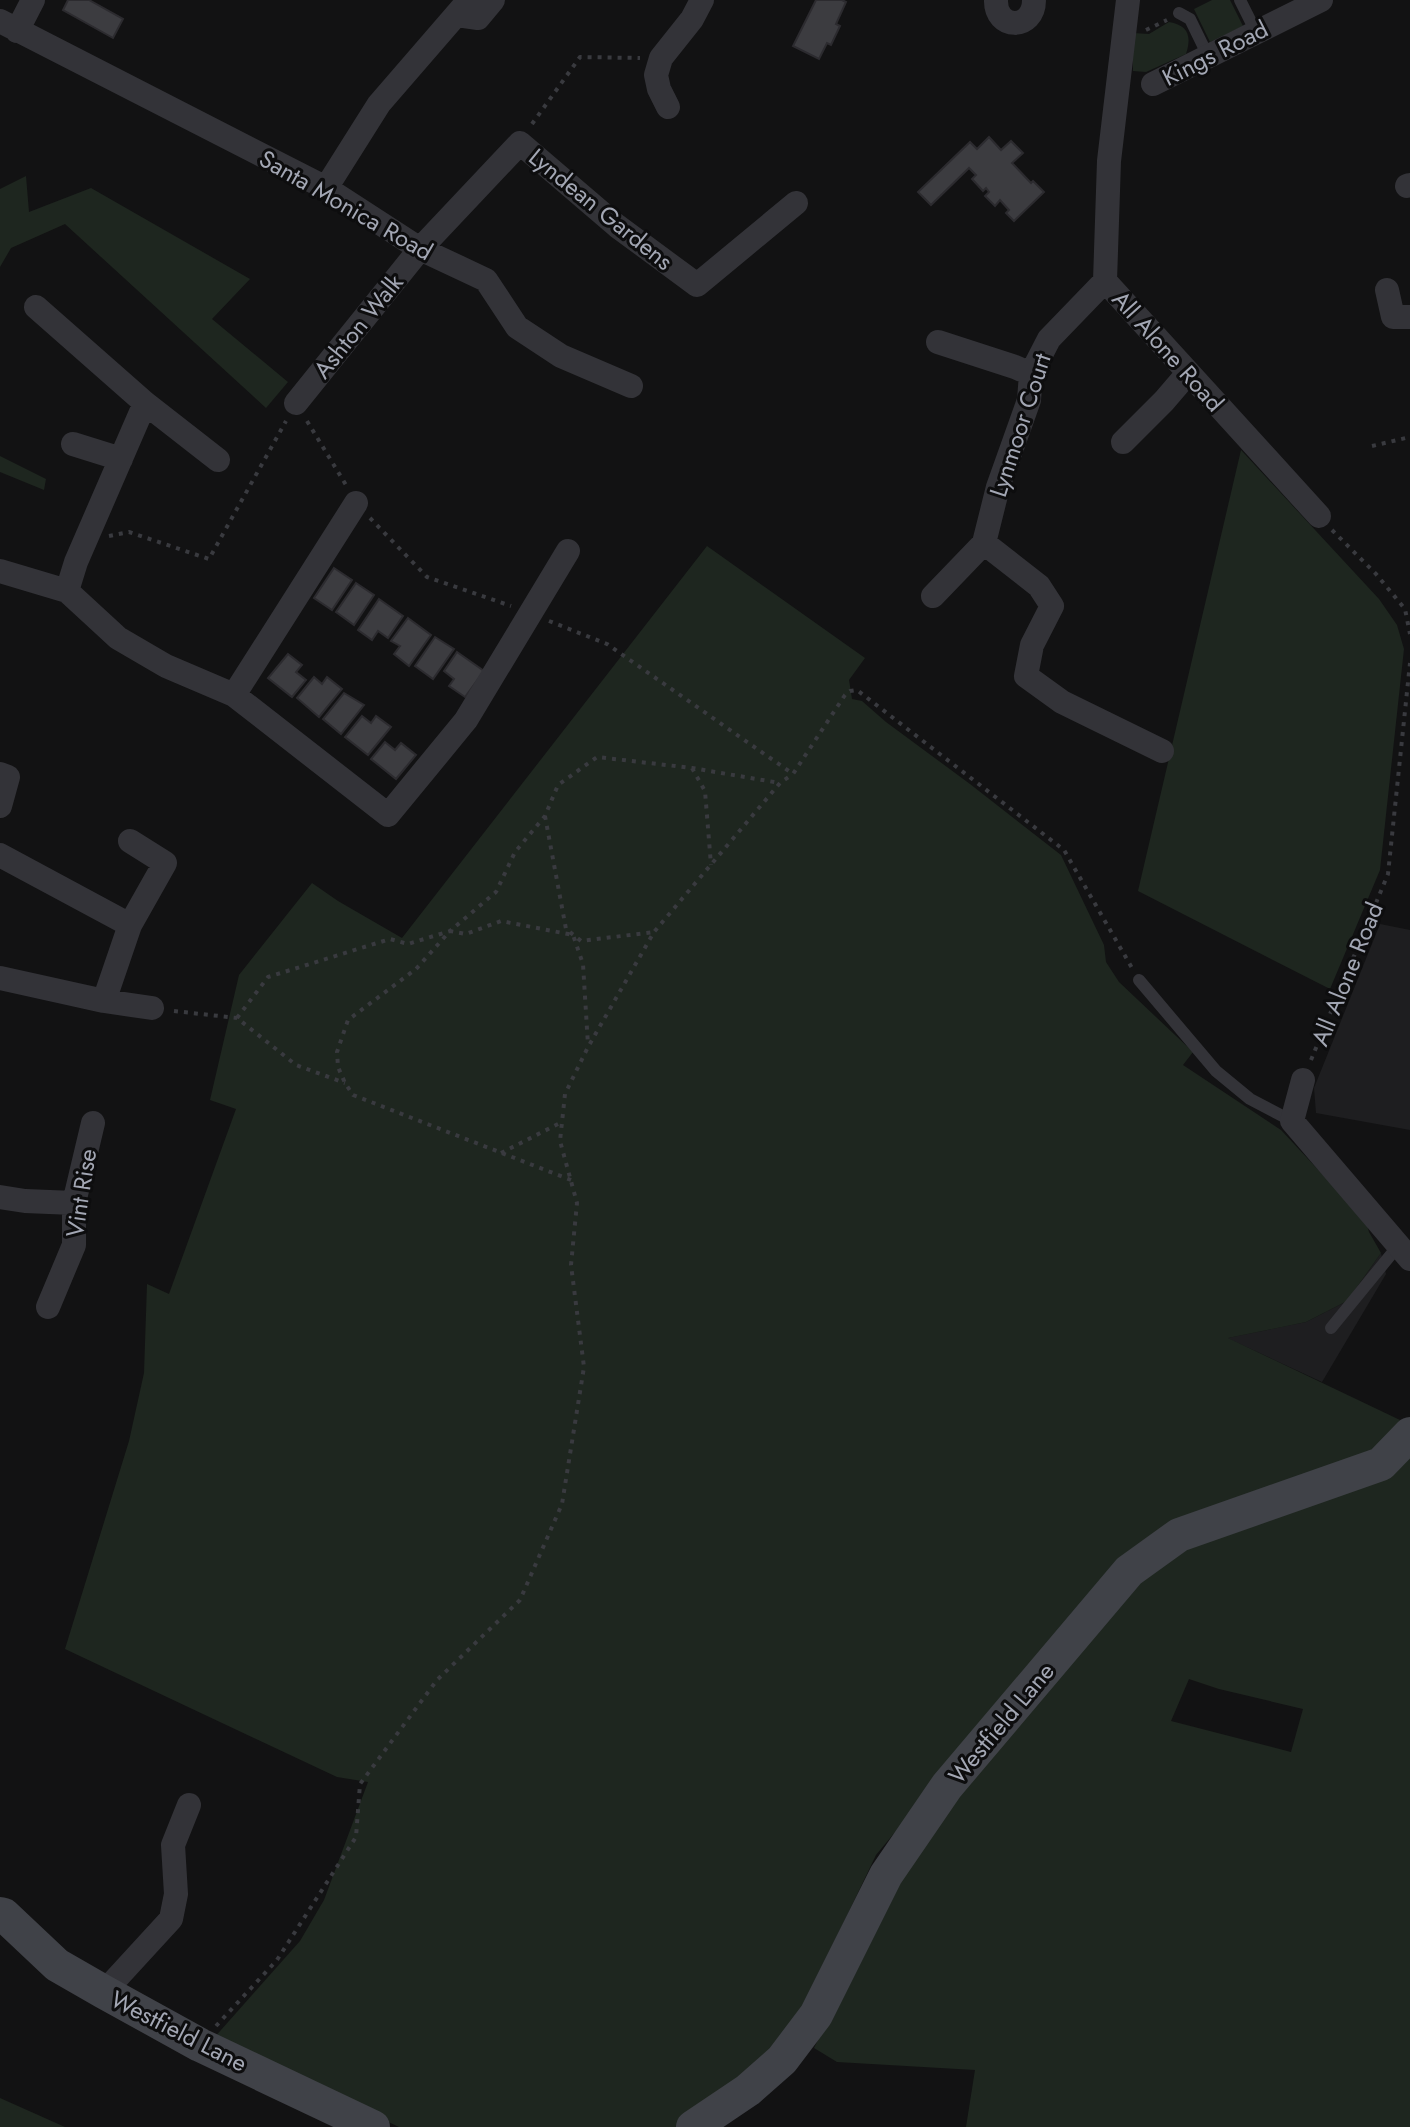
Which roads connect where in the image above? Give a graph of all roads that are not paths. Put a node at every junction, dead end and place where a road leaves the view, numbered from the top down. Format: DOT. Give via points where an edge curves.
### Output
graph roads {
  1 [pos="33,0"];
  2 [pos="493,0"];
  3 [pos="702,0"];
  4 [pos="996,0"];
  5 [pos="1034,0"];
  6 [pos="1128,0"];
  7 [pos="1240,0"];
  8 [pos="1312,2"];
  9 [pos="463,8"];
  10 [pos="1179,13"];
  11 [pos="8,26"];
  12 [pos="1256,32"];
  13 [pos="1208,56"];
  14 [pos="1153,84"];
  15 [pos="668,107"];
  16 [pos="326,188"];
  17 [pos="796,203"];
  18 [pos="420,249"];
  19 [pos="1105,281"];
  20 [pos="1387,290"];
  21 [pos="36,307"];
  22 [pos="1410,317"];
  23 [pos="938,342"];
  24 [pos="1188,373"];
  25 [pos="1031,374"];
  26 [pos="631,386"];
  27 [pos="145,403"];
  28 [pos="296,403"];
  29 [pos="1123,442"];
  30 [pos="73,444"];
  31 [pos="121,459"];
  32 [pos="218,460"];
  33 [pos="356,503"];
  34 [pos="1319,516"];
  35 [pos="984,543"];
  36 [pos="568,551"];
  37 [pos="0,571"];
  38 [pos="67,591"];
  39 [pos="933,596"];
  40 [pos="234,695"];
  41 [pos="1162,751"];
  42 [pos="0,774"];
  43 [pos="0,806"];
  44 [pos="130,841"];
  45 [pos="0,855"];
  46 [pos="130,925"];
  47 [pos="0,978"];
  48 [pos="1139,980"];
  49 [pos="104,1001"];
  50 [pos="152,1008"];
  51 [pos="1303,1080"];
  52 [pos="1292,1121"];
  53 [pos="93,1123"];
  54 [pos="0,1197"];
  55 [pos="74,1203"];
  56 [pos="1404,1252"];
  57 [pos="48,1307"];
  58 [pos="1331,1328"];
  59 [pos="1410,1434"];
  60 [pos="189,1805"];
  61 [pos="0,1914"];
  62 [pos="104,1992"];
  63 [pos="373,2127"];
  64 [pos="693,2127"];
  1 -- 11 [label="street"];
  2 -- 9 [label="street" via="478,18"];
  3 -- 15 [label="street" via="661,58 656,75"];
  4 -- 5 [label="street" via="1000,17 1017,23 1032,13"];
  6 -- 19 [label="street, All Alone Road" via="1109,161"];
  7 -- 12 [label="lane"];
  8 -- 12 [label="street, Kings Road"];
  9 -- 16 [label="street" via="379,104"];
  10 -- 13 [label="lane" via="1190,19"];
  11 -- 16 [label="street, Santa Monica Road"];
  12 -- 13 [label="street, Kings Road"];
  13 -- 14 [label="street, Kings Road"];
  16 -- 18 [label="street, Santa Monica Road"];
  17 -- 18 [label="street, Lyndean Gardens" via="697,285 617,226 520,143"];
  18 -- 26 [label="street, Santa Monica Road" via="486,280 517,327 561,356"];
  18 -- 28 [label="street, Ashton Walk"];
  19 -- 24 [label="street, All Alone Road"];
  19 -- 25 [label="street, Lynmoor Court" via="1049,339"];
  20 -- 22 [label="street" via="1393,317"];
  21 -- 27 [label="street"];
  23 -- 25 [label="street"];
  24 -- 29 [label="street"];
  24 -- 34 [label="street, All Alone Road"];
  25 -- 35 [label="street, Lynmoor Court" via="1029,400"];
  27 -- 31 [label="street"];
  27 -- 32 [label="street"];
  30 -- 31 [label="street"];
  31 -- 38 [label="street"];
  33 -- 40 [label="street"];
  35 -- 39 [label="street, Lynmoor Court"];
  35 -- 41 [label="street" via="1039,586 1052,606 1032,645 1026,676 1062,702"];
  36 -- 40 [label="street" via="466,720 388,815"];
  37 -- 38 [label="street"];
  38 -- 40 [label="street" via="118,638"];
  42 -- 43 [label="street" via="8,777"];
  44 -- 46 [label="street" via="165,863"];
  45 -- 46 [label="street"];
  46 -- 49 [label="street"];
  47 -- 49 [label="street"];
  48 -- 52 [label="lane" via="1216,1071 1250,1099"];
  49 -- 50 [label="street"];
  51 -- 52 [label="street"];
  52 -- 56 [label="street"];
  53 -- 55 [label="street, Vint Rise"];
  54 -- 55 [label="street"];
  55 -- 57 [label="street, Vint Rise" via="74,1245"];
  56 -- 58 [label="lane"];
  59 -- 64 [label="street, Westfield Lane" via="1381,1464 1179,1535 1129,1571 947,1786 886,1875 816,2015 782,2060"];
  60 -- 62 [label="street" via="173,1845 176,1894 171,1919"];
  61 -- 62 [label="street, Westfield Lane" via="57,1965"];
  62 -- 63 [label="street, Westfield Lane" via="200,2045"];
}
